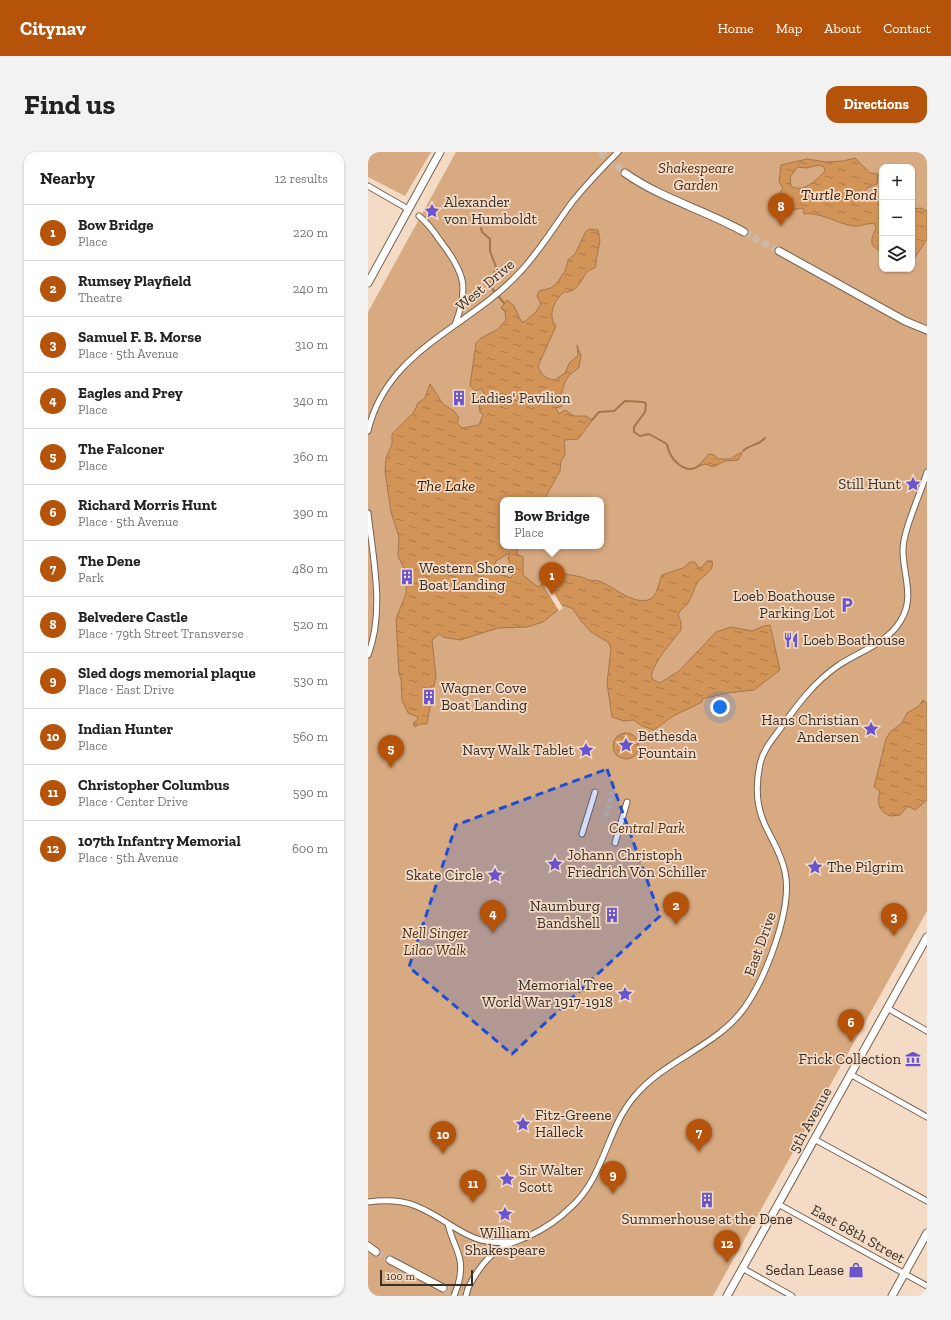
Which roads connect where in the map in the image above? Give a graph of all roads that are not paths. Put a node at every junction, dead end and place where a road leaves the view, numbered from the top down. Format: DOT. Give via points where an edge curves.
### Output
graph roads {
  1 [pos="440,152"];
  2 [pos="618,152"];
  3 [pos="625,173"];
  4 [pos="368,186"];
  5 [pos="408,209"];
  6 [pos="419,216"];
  7 [pos="744,232"];
  8 [pos="779,251"];
  9 [pos="369,280"];
  10 [pos="454,326"];
  11 [pos="927,330"];
  12 [pos="368,431"];
  13 [pos="927,472"];
  14 [pos="368,514"];
  15 [pos="368,655"];
  16 [pos="595,792"];
  17 [pos="627,802"];
  18 [pos="582,834"];
  19 [pos="615,843"];
  20 [pos="927,938"];
  21 [pos="887,1008"];
  22 [pos="927,1031"];
  23 [pos="850,1074"];
  24 [pos="927,1117"];
  25 [pos="814,1139"];
  26 [pos="368,1202"];
  27 [pos="927,1202"];
  28 [pos="778,1204"];
  29 [pos="448,1224"];
  30 [pos="927,1233"];
  31 [pos="515,1241"];
  32 [pos="368,1246"];
  33 [pos="376,1252"];
  34 [pos="390,1260"];
  35 [pos="742,1268"];
  36 [pos="905,1274"];
  37 [pos="927,1286"];
  38 [pos="444,1288"];
  39 [pos="454,1296"];
  40 [pos="466,1296"];
  41 [pos="727,1296"];
  42 [pos="792,1296"];
  43 [pos="892,1296"];
  1 -- 5 [label="main road"];
  2 -- 10 [label="street, West Drive" via="581,191 521,272 500,292"];
  3 -- 7 [label="main road" via="655,192 718,218"];
  4 -- 5 [label="street"];
  5 -- 9 [label="main road"];
  6 -- 10 [label="street" via="425,220 449,252 461,273 463,299"];
  8 -- 11 [label="main road" via="905,321"];
  10 -- 12 [label="street, West Drive" via="413,357 393,378 379,400"];
  13 -- 31 [label="street, East Drive" via="904,544 908,591 901,620 884,639 841,664 814,685 763,754 758,784 761,815 780,857 787,882 783,915 770,956 750,1000 729,1026 711,1041 657,1075 631,1100 585,1192 571,1207 532,1235"];
  14 -- 15 [label="street" via="377,602 375,629"];
  16 -- 18 [label="street"];
  17 -- 19 [label="street"];
  20 -- 21 [label="main road, 5th Avenue"];
  21 -- 22 [label="street"];
  21 -- 23 [label="main road, 5th Avenue"];
  23 -- 24 [label="street"];
  23 -- 25 [label="main road, 5th Avenue"];
  25 -- 27 [label="street"];
  25 -- 28 [label="main road, 5th Avenue"];
  26 -- 29 [label="street" via="406,1203 423,1209"];
  28 -- 35 [label="main road, 5th Avenue"];
  28 -- 36 [label="street, East 68th Street"];
  29 -- 31 [label="street" via="462,1233 482,1240"];
  29 -- 39 [label="street, bridge" via="461,1260 462,1271"];
  30 -- 36 [label="main road"];
  31 -- 40 [label="street, East Drive, bridge" via="498,1250 481,1266"];
  32 -- 33 [label="main road"];
  34 -- 38 [label="main road"];
  35 -- 41 [label="main road, 5th Avenue"];
  35 -- 42 [label="street"];
  36 -- 37 [label="street, East 68th Street"];
  36 -- 43 [label="main road"];
}
